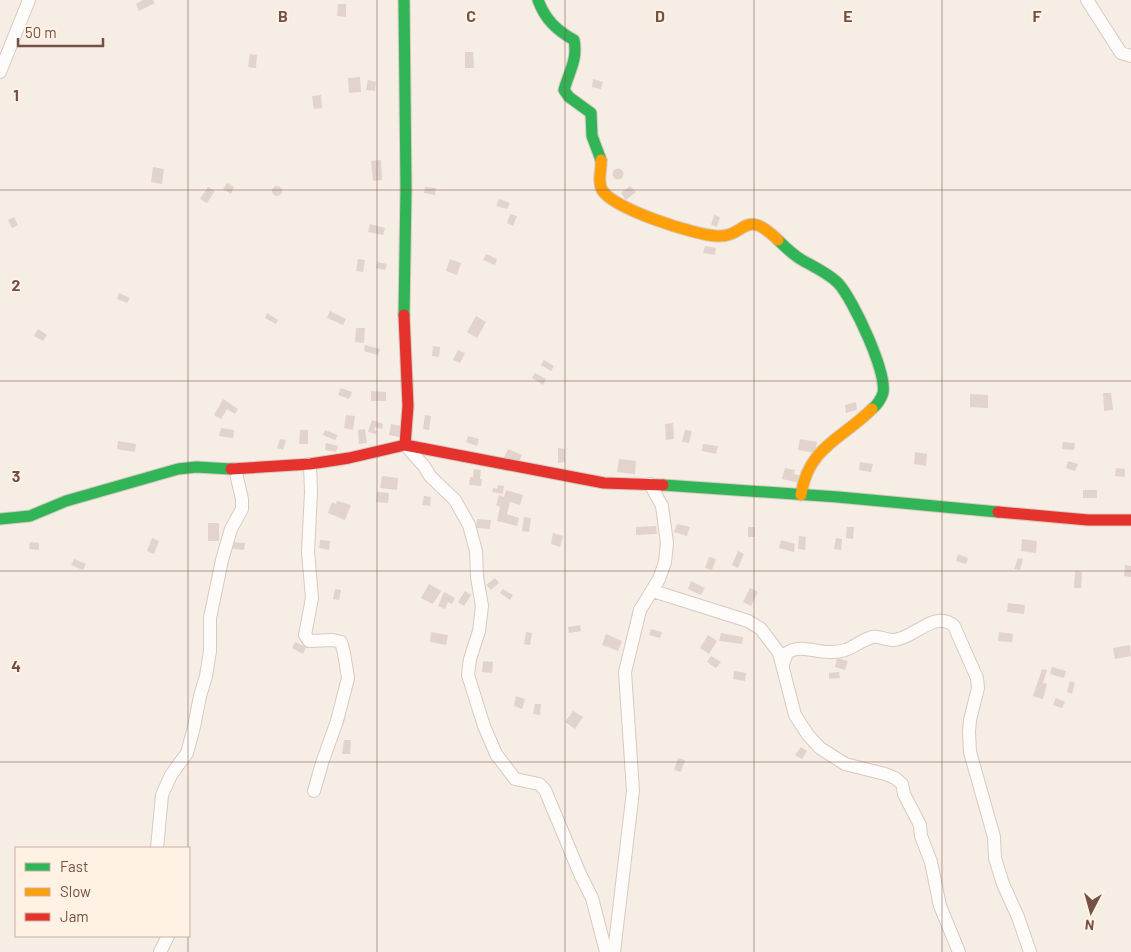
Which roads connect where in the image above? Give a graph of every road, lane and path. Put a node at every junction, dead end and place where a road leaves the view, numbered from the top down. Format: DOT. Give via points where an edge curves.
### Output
graph roads {
  1 [pos="29,0"];
  2 [pos="404,0"];
  3 [pos="538,0"];
  4 [pos="1087,0"];
  5 [pos="1131,56"];
  6 [pos="0,72"];
  7 [pos="405,445"];
  8 [pos="310,464"];
  9 [pos="235,468"];
  10 [pos="650,484"];
  11 [pos="801,495"];
  12 [pos="0,519"];
  13 [pos="1131,520"];
  14 [pos="653,591"];
  15 [pos="783,664"];
  16 [pos="314,790"];
  17 [pos="157,847"];
  18 [pos="168,937"];
  19 [pos="160,952"];
  20 [pos="606,952"];
  21 [pos="614,952"];
  22 [pos="959,952"];
  23 [pos="1030,952"];
  1 -- 6 [label="street"];
  2 -- 7 [label="street" via="404,302 408,406"];
  3 -- 11 [label="street" via="546,20 574,40 576,59 564,90 568,97 591,113 593,140 602,162 599,183 606,195 656,220 712,235 728,236 748,223 756,224 794,255 839,284 860,320 882,383 880,400 813,462 806,472"];
  4 -- 5 [label="street" via="1120,53"];
  7 -- 8 [label="street"];
  7 -- 10 [label="street" via="604,483"];
  7 -- 20 [label="street" via="455,500 473,537 482,606 468,675 484,726 496,754 515,779 539,784 545,790 592,898"];
  8 -- 9 [label="street"];
  8 -- 16 [label="street" via="308,552 312,598 304,635 309,641 341,642 348,678"];
  9 -- 12 [label="street" via="178,469 66,501 30,516"];
  9 -- 17 [label="street" via="242,508 231,529 222,560 210,618 206,676 187,753 171,774 162,795"];
  10 -- 11 [label="street"];
  10 -- 14 [label="street" via="662,506 667,543 666,562"];
  11 -- 13 [label="street" via="1048,517"];
  14 -- 15 [label="street" via="753,624 767,635"];
  14 -- 21 [label="street" via="640,610 625,672 633,791"];
  15 -- 22 [label="street" via="794,715 820,748 844,764 885,774 902,784 920,825 940,906"];
  15 -- 23 [label="street" via="787,653 797,648 842,652 872,637 902,639 936,621 950,622 954,626 977,678 970,752 994,837 995,858 1002,884"];
  18 -- 19 [label="street"];
}
